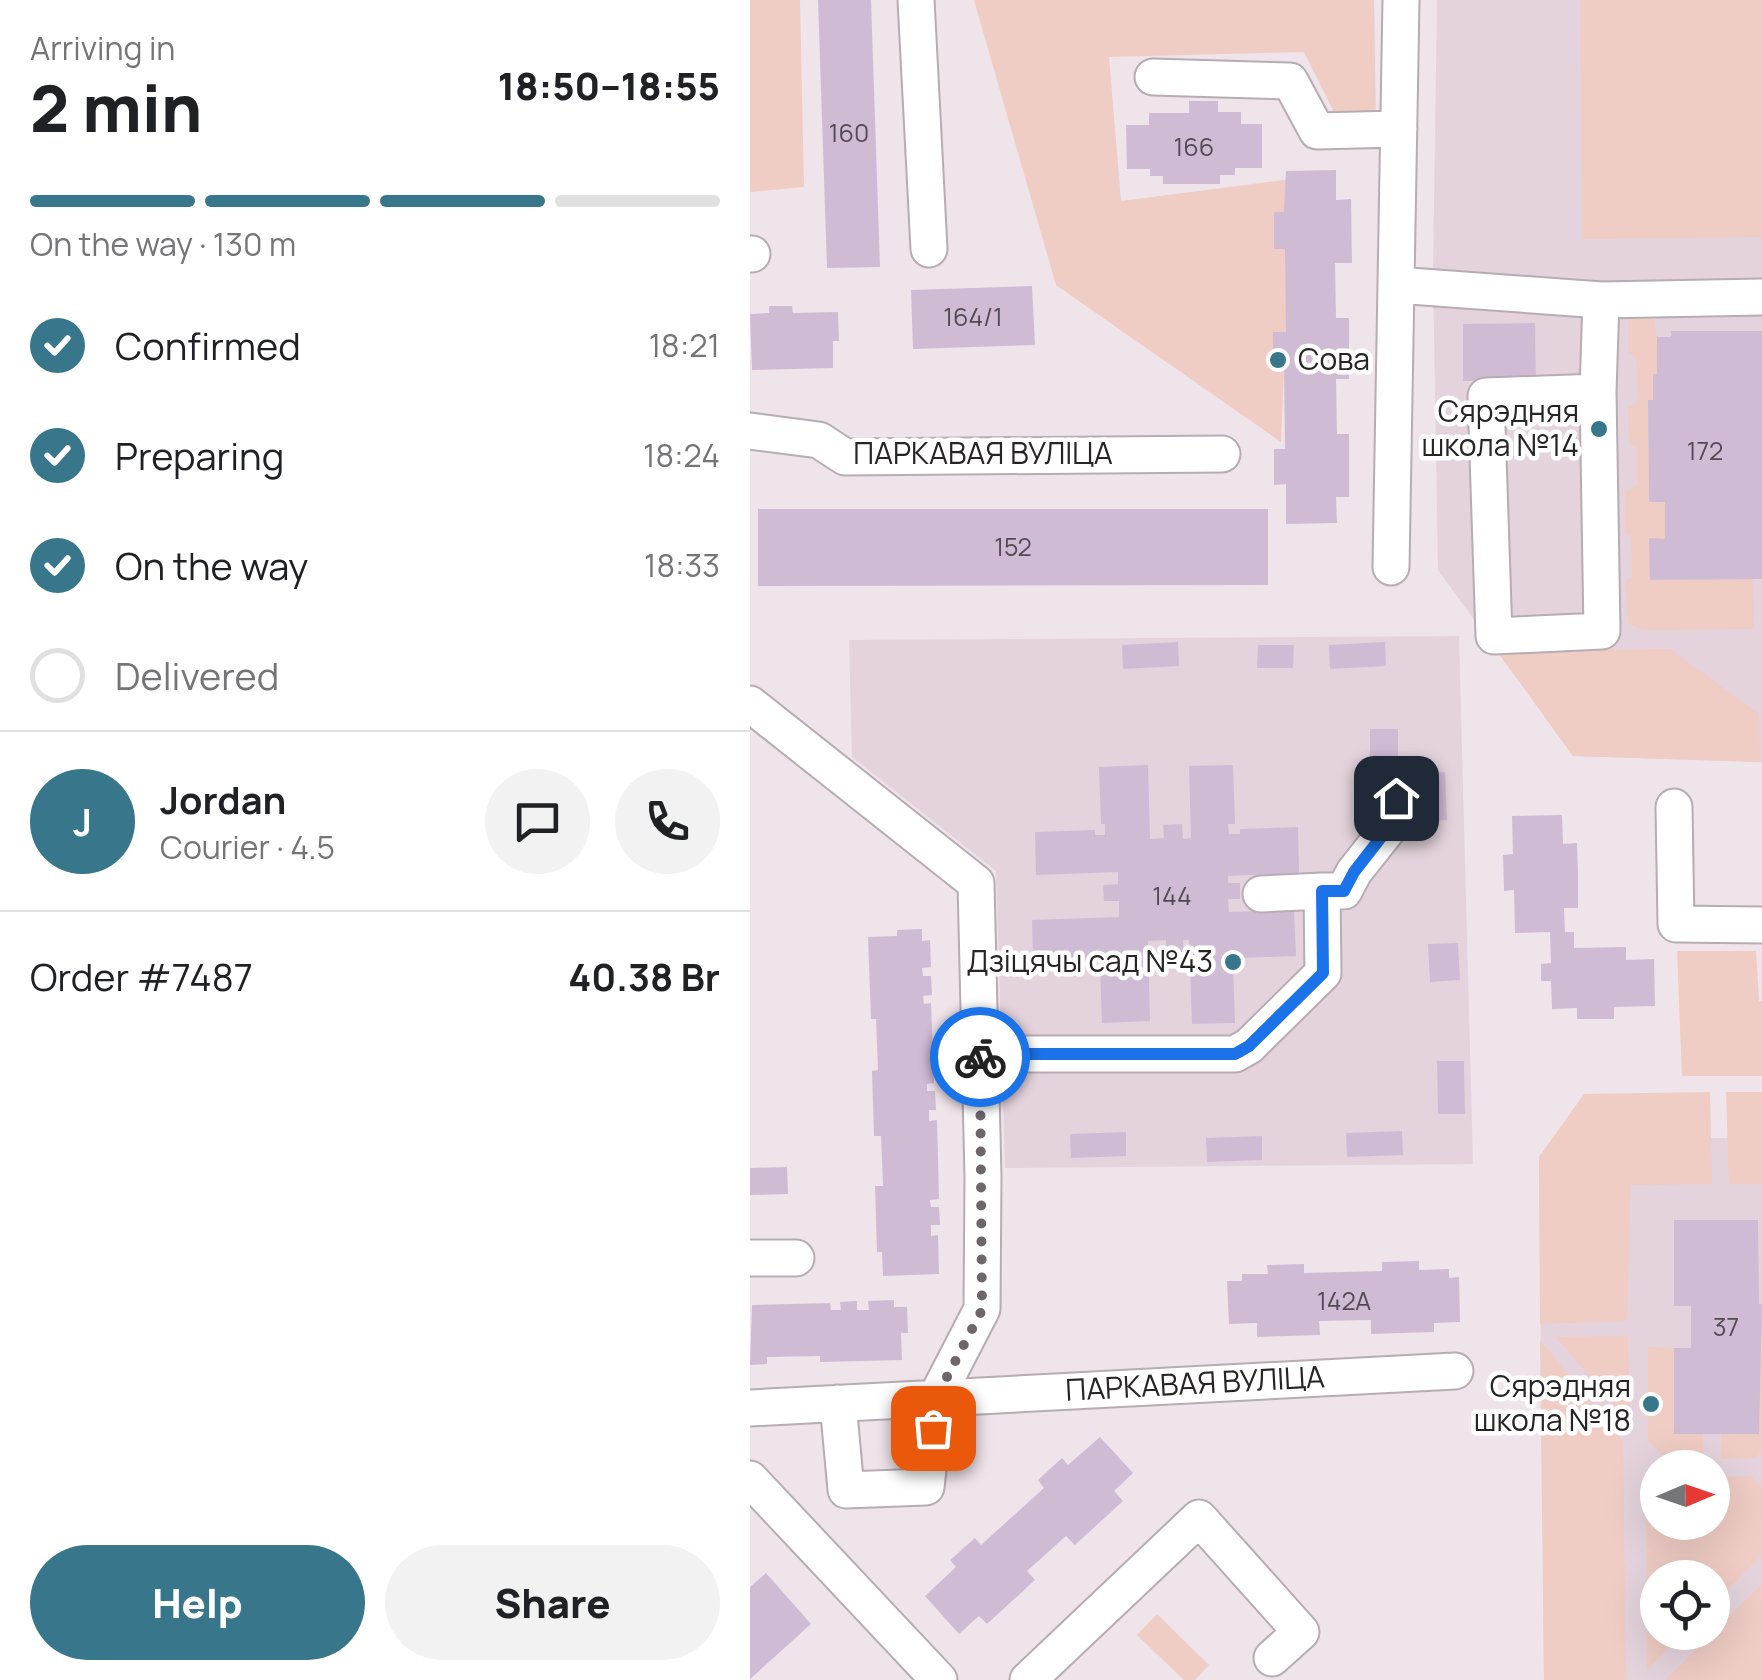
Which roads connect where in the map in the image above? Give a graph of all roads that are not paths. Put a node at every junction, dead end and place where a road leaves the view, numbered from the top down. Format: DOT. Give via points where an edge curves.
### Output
graph roads {
  1 [pos="916,0"];
  2 [pos="1401,0"];
  3 [pos="1153,77"];
  4 [pos="1400,129"];
  5 [pos="928,249"];
  6 [pos="1396,285"];
  7 [pos="1762,297"];
  8 [pos="1601,300"];
  9 [pos="1598,392"];
  10 [pos="750,430"];
  11 [pos="1222,454"];
  12 [pos="1391,567"];
  13 [pos="750,704"];
  14 [pos="1395,776"];
  15 [pos="1674,807"];
  16 [pos="1322,891"];
  17 [pos="1260,894"];
  18 [pos="1762,926"];
  19 [pos="980,1054"];
  20 [pos="750,1258"];
  21 [pos="796,1258"];
  22 [pos="1455,1371"];
  23 [pos="936,1398"];
  24 [pos="838,1403"];
  25 [pos="750,1408"];
  26 [pos="750,1479"];
  27 [pos="1272,1658"];
  28 [pos="938,1680"];
  29 [pos="1028,1680"];
  1 -- 5 [label="street"];
  2 -- 4 [label="street"];
  3 -- 4 [label="street" via="1290,81 1317,131"];
  4 -- 6 [label="street"];
  6 -- 8 [label="street"];
  6 -- 12 [label="street"];
  7 -- 8 [label="street"];
  8 -- 9 [label="street"];
  9 -- 9 [label="street" via="1602,632 1494,636 1486,396"];
  10 -- 11 [label="street, ПАРКАВАЯ ВУЛІЦА" via="819,440 844,457"];
  13 -- 19 [label="street" via="976,883"];
  14 -- 16 [label="street" via="1396,818 1344,891"];
  15 -- 18 [label="street" via="1676,924"];
  16 -- 17 [label="street"];
  16 -- 19 [label="street" via="1323,973 1235,1054"];
  19 -- 23 [label="street" via="982,1310"];
  20 -- 21 [label="street"];
  22 -- 23 [label="street, ПАРКАВАЯ ВУЛІЦА"];
  23 -- 24 [label="street, ПАРКАВАЯ ВУЛІЦА"];
  23 -- 24 [label="street" via="926,1487 846,1490"];
  24 -- 25 [label="street, ПАРКАВАЯ ВУЛІЦА"];
  26 -- 28 [label="street"];
  27 -- 29 [label="street" via="1302,1632 1200,1518"];
}
